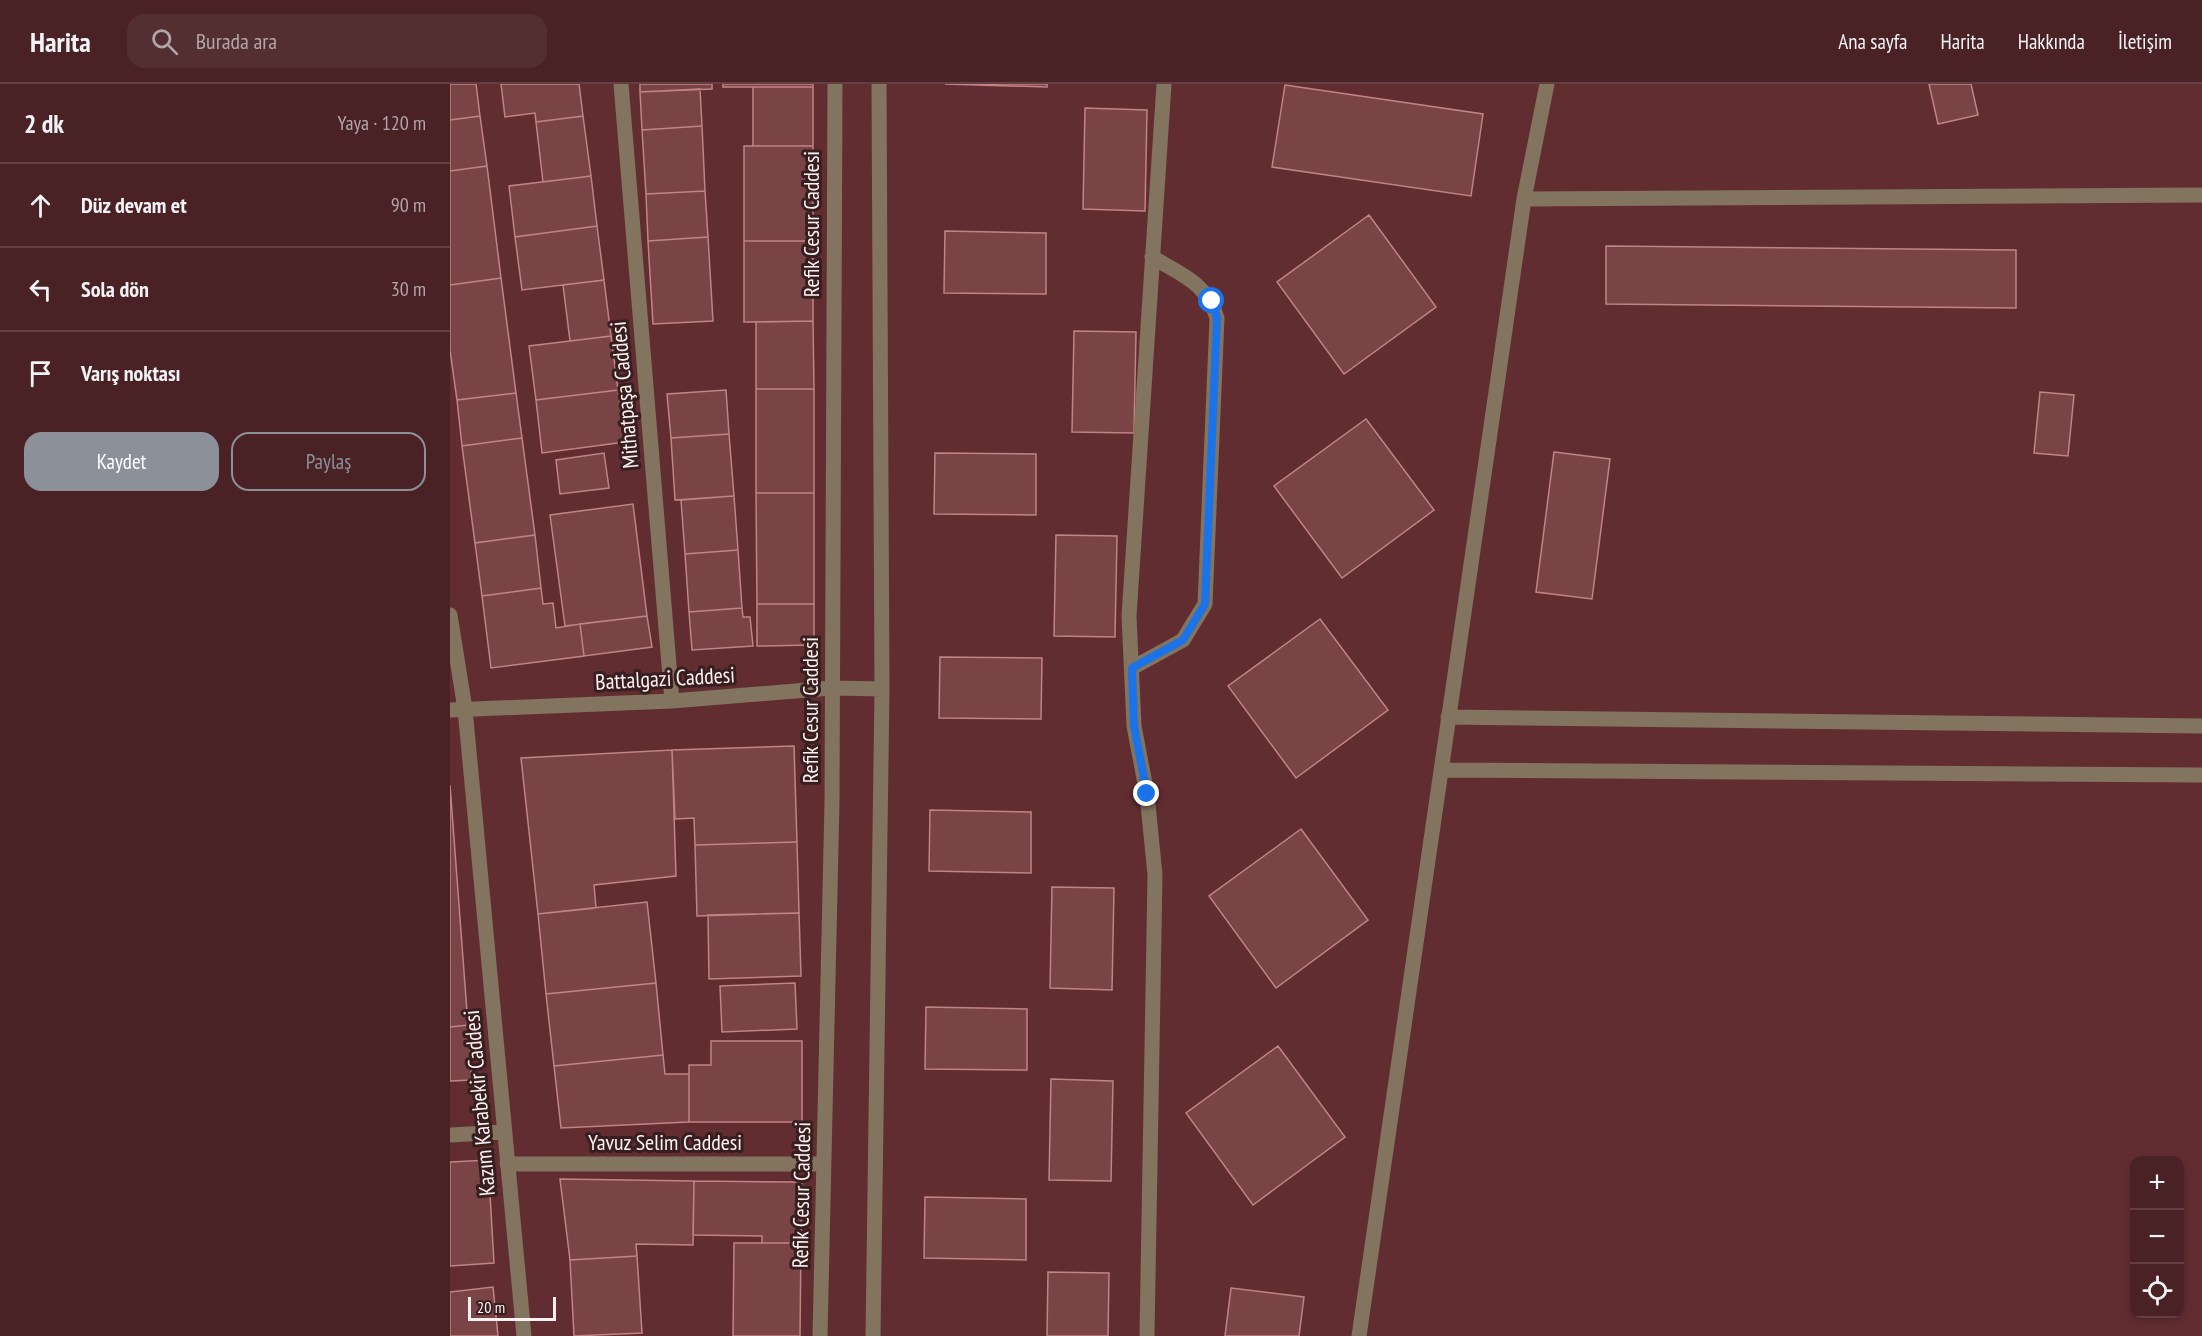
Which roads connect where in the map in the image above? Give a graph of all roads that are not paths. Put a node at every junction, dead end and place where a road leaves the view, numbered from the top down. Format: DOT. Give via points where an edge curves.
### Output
graph roads {
  1 [pos="621,84"];
  2 [pos="835,84"];
  3 [pos="879,84"];
  4 [pos="1164,84"];
  5 [pos="1547,84"];
  6 [pos="2202,195"];
  7 [pos="1524,199"];
  8 [pos="1152,257"];
  9 [pos="450,615"];
  10 [pos="1132,668"];
  11 [pos="832,688"];
  12 [pos="882,689"];
  13 [pos="672,701"];
  14 [pos="458,710"];
  15 [pos="1448,717"];
  16 [pos="2202,726"];
  17 [pos="1441,770"];
  18 [pos="2202,775"];
  19 [pos="504,1132"];
  20 [pos="450,1135"];
  21 [pos="507,1164"];
  22 [pos="824,1164"];
  23 [pos="524,1336"];
  24 [pos="820,1336"];
  25 [pos="873,1336"];
  26 [pos="1147,1336"];
  27 [pos="1359,1336"];
  1 -- 13 [label="street, Mithatpaşa Caddesi"];
  2 -- 11 [label="street, Refik Cesur Caddesi"];
  3 -- 12 [label="street"];
  4 -- 8 [label="street"];
  5 -- 7 [label="street"];
  6 -- 7 [label="street"];
  7 -- 15 [label="street"];
  8 -- 10 [label="street" via="1129,616"];
  8 -- 10 [label="street" via="1197,284 1212,301 1217,318 1205,604 1183,640"];
  9 -- 14 [label="street, Kazım Karabekir Caddesi"];
  10 -- 26 [label="street" via="1134,726 1147,794 1155,875"];
  11 -- 12 [label="street, Battalgazi Caddesi"];
  11 -- 13 [label="street, Battalgazi Caddesi"];
  11 -- 22 [label="street, Refik Cesur Caddesi"];
  12 -- 25 [label="street"];
  13 -- 14 [label="street, Battalgazi Caddesi"];
  14 -- 19 [label="street, Kazım Karabekir Caddesi"];
  15 -- 16 [label="street"];
  15 -- 17 [label="street"];
  17 -- 18 [label="street"];
  17 -- 27 [label="street"];
  19 -- 20 [label="street"];
  19 -- 21 [label="street, Kazım Karabekir Caddesi"];
  21 -- 22 [label="street, Yavuz Selim Caddesi"];
  21 -- 23 [label="street, Kazım Karabekir Caddesi"];
  22 -- 24 [label="street, Refik Cesur Caddesi"];
}
